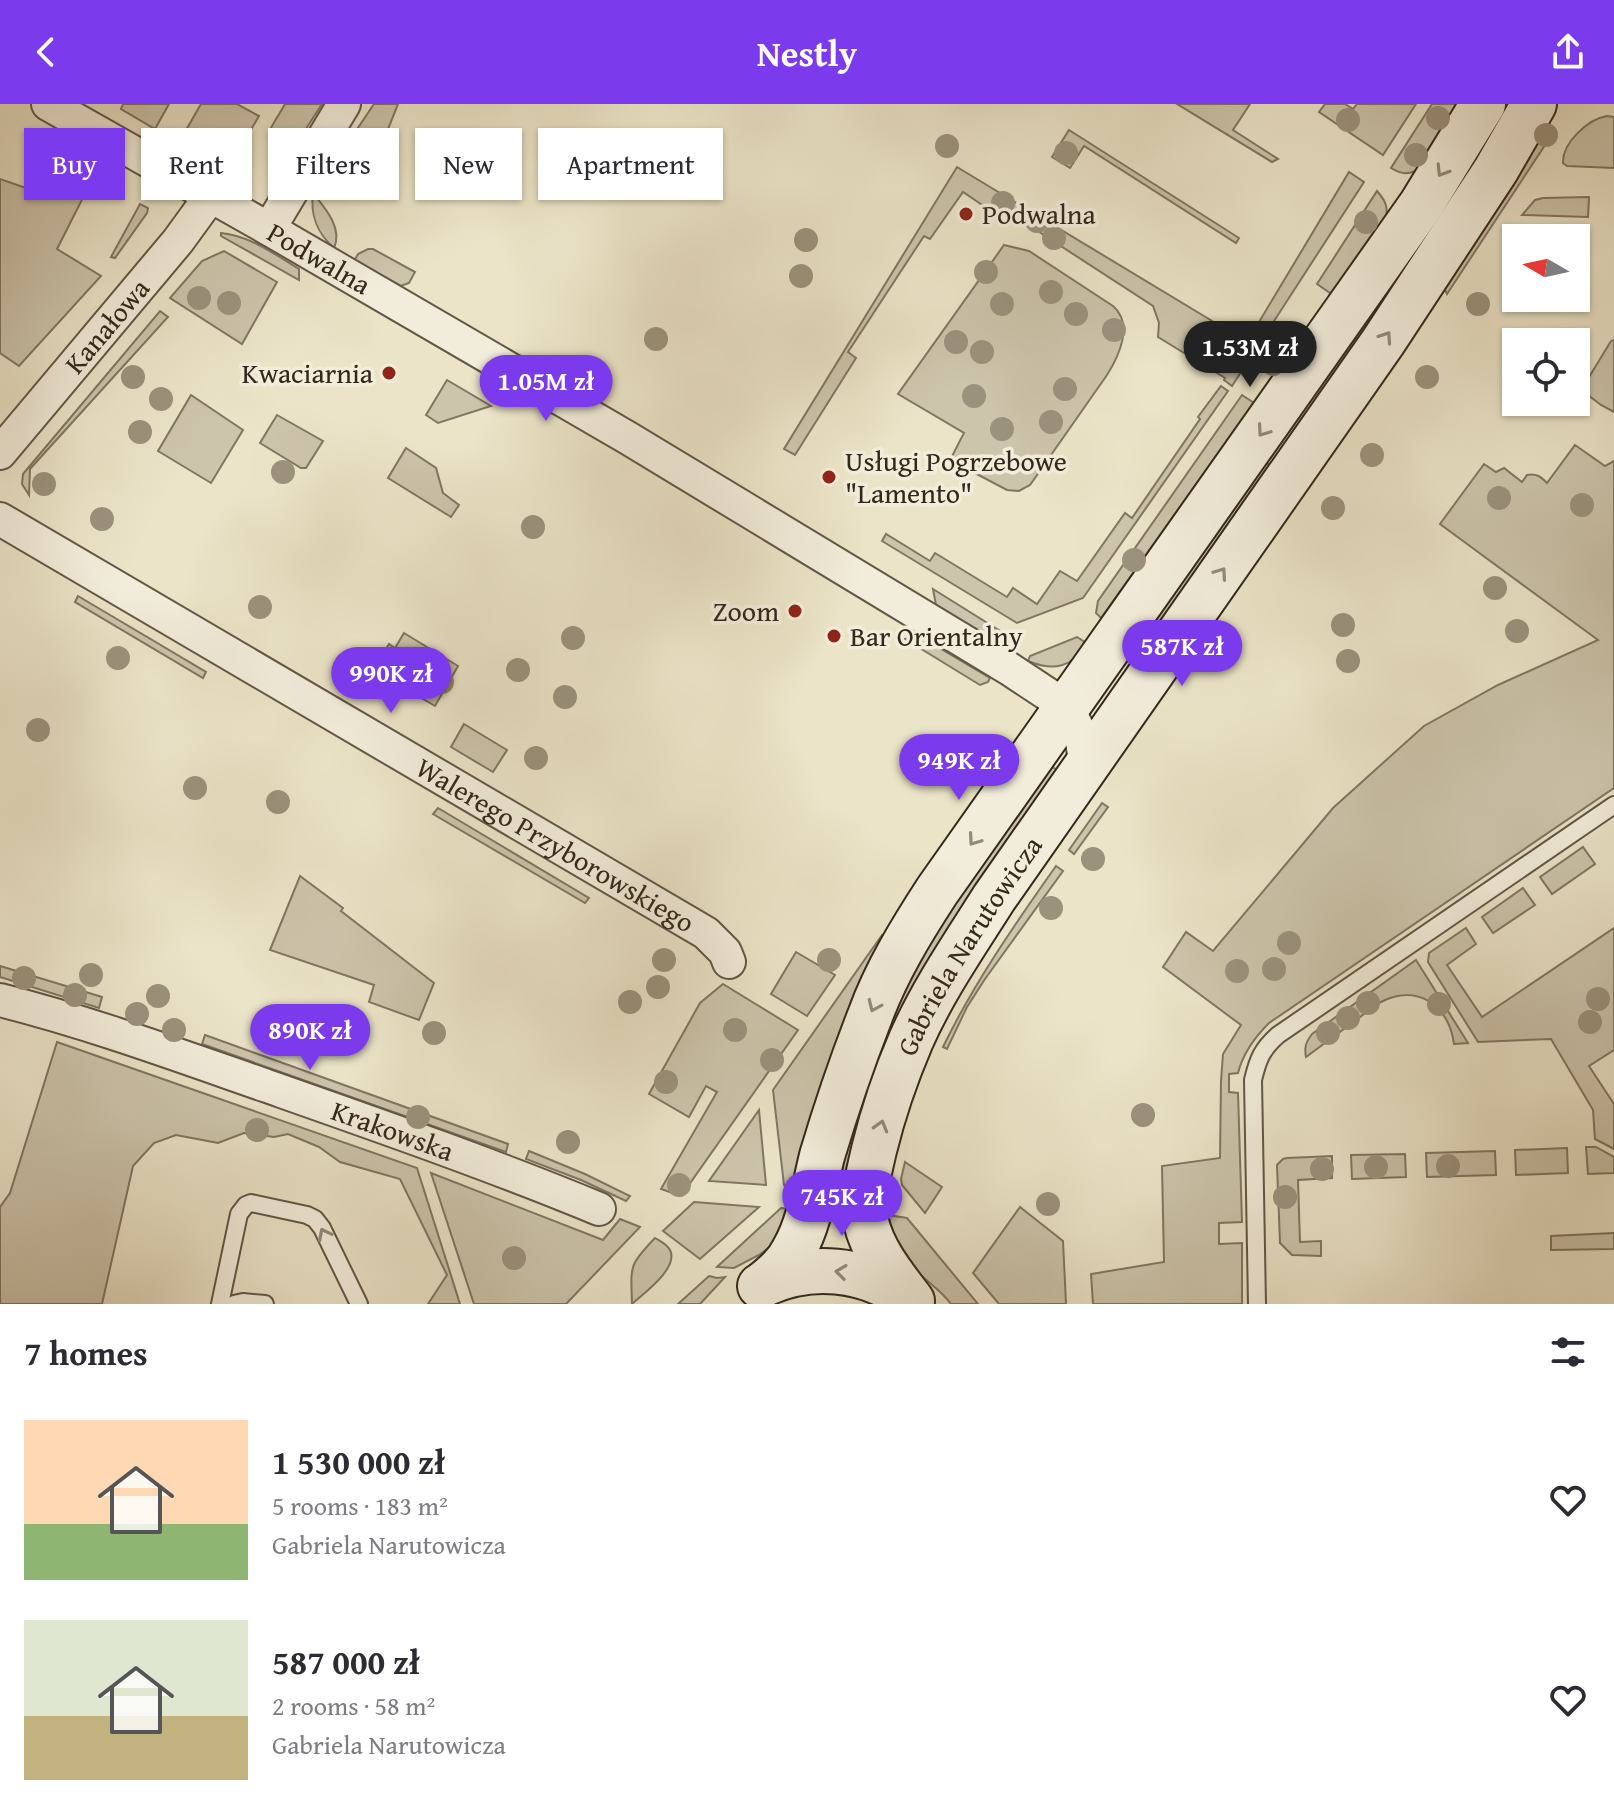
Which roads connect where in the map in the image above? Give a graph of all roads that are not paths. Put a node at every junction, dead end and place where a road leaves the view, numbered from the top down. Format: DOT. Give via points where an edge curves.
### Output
graph roads {
  1 [pos="48,104"];
  2 [pos="344,104"];
  3 [pos="1483,104"];
  4 [pos="1534,104"];
  5 [pos="141,157"];
  6 [pos="208,200"];
  7 [pos="216,200"];
  8 [pos="269,229"];
  9 [pos="0,453"];
  10 [pos="0,519"];
  11 [pos="1067,707"];
  12 [pos="1086,767"];
  13 [pos="1614,805"];
  14 [pos="729,962"];
  15 [pos="0,1000"];
  16 [pos="599,1209"];
  17 [pos="749,1295"];
  18 [pos="913,1303"];
  19 [pos="220,1304"];
  20 [pos="234,1304"];
  21 [pos="265,1304"];
  22 [pos="359,1304"];
  23 [pos="1257,1304"];
  1 -- 5 [label="street, Podwalna"];
  2 -- 8 [label="street"];
  3 -- 11 [label="street, Gabriela Narutowicza, one-way" via="1413,217"];
  12 -- 4 [label="street, Gabriela Narutowicza, one-way" via="1404,311"];
  6 -- 9 [label="street, Kanałowa"];
  7 -- 8 [label="street, Podwalna"];
  8 -- 11 [label="street, Podwalna" via="628,438"];
  10 -- 14 [label="street, Walerego Przyborowskiego" via="706,933"];
  11 -- 12 [label="street" via="1081,735"];
  11 -- 17 [label="street, Gabriela Narutowicza, one-way" via="908,936 871,1012 840,1097 805,1226 789,1259"];
  18 -- 12 [label="street, Gabriela Narutowicza, one-way" via="883,1262 866,1221 867,1179 881,1122 911,1040 949,967"];
  13 -- 23 [label="lane" via="1266,1046 1253,1080"];
  15 -- 16 [label="street, Krakowska" via="127,1037"];
  18 -- 17 [label="street, one-way" via="873,1280 829,1271 794,1274"];
  22 -- 19 [label="lane, one-way" via="315,1219 251,1203 239,1214"];
  20 -- 21 [label="lane"];
}
